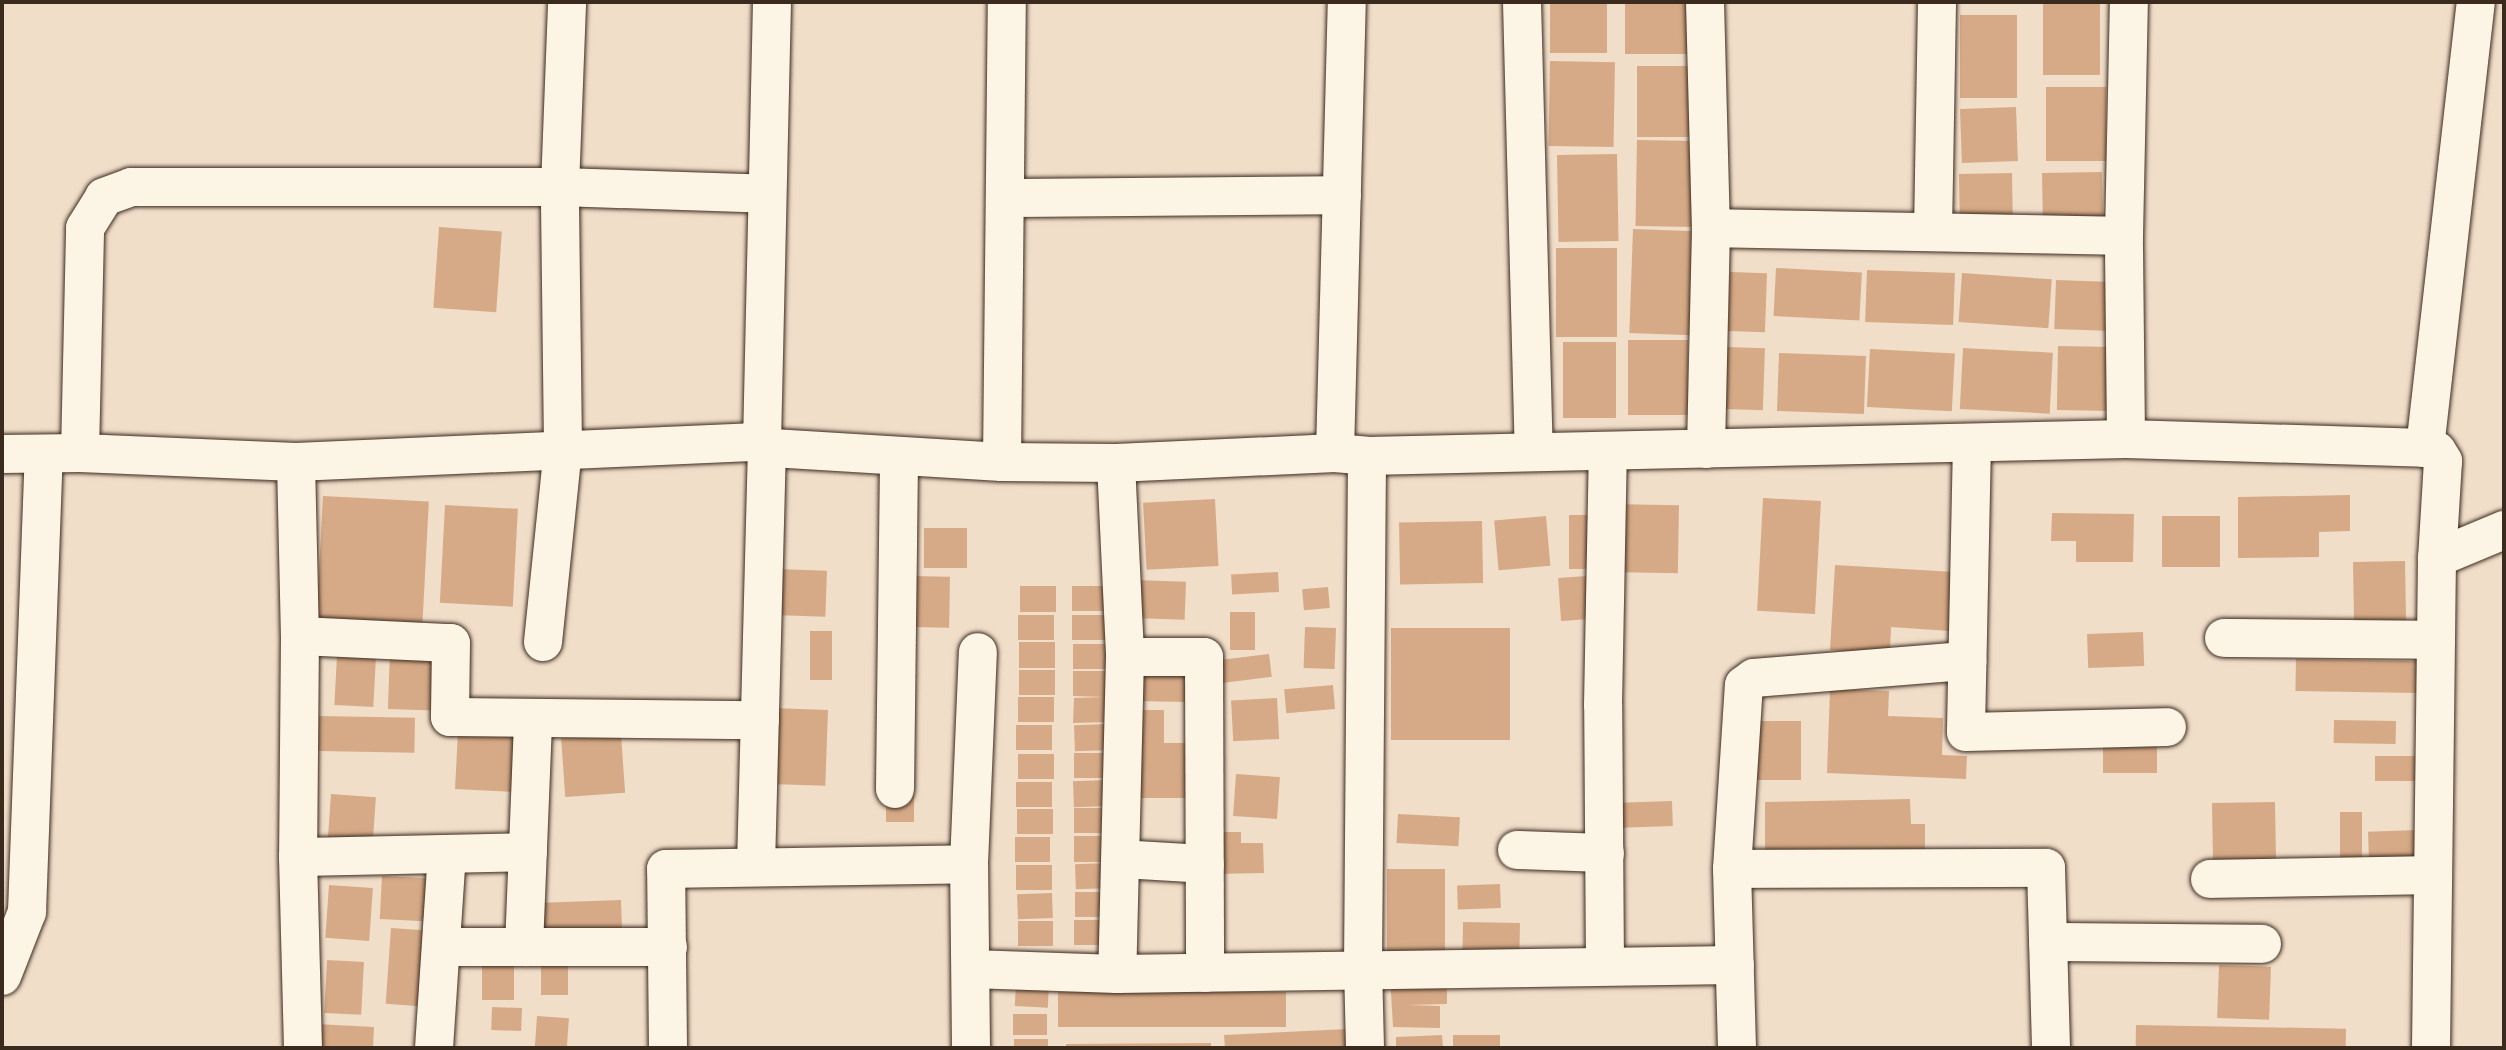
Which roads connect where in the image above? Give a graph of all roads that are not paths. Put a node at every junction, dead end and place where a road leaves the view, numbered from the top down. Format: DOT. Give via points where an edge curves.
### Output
graph roads {
  1 [pos="567,2"];
  2 [pos="772,2"];
  3 [pos="1007,2"];
  4 [pos="1347,2"];
  5 [pos="1522,2"];
  6 [pos="1705,2"];
  7 [pos="1937,2"];
  8 [pos="2129,2"];
  9 [pos="2476,2"];
  10 [pos="560,187"];
  11 [pos="767,194"];
  12 [pos="1342,195"];
  13 [pos="1006,198"];
  14 [pos="1711,228"];
  15 [pos="1933,232"];
  16 [pos="2124,236"];
  17 [pos="2126,439"];
  18 [pos="1972,443"];
  19 [pos="765,444"];
  20 [pos="2425,447"];
  21 [pos="563,448"];
  22 [pos="1706,449"];
  23 [pos="1534,452"];
  24 [pos="1608,452"];
  25 [pos="2,454"];
  26 [pos="62,454"];
  27 [pos="1351,455"];
  28 [pos="899,456"];
  29 [pos="296,462"];
  30 [pos="1002,462"];
  31 [pos="1116,463"];
  32 [pos="2504,530"];
  33 [pos="2437,558"];
  34 [pos="300,636"];
  35 [pos="2224,638"];
  36 [pos="2436,640"];
  37 [pos="543,642"];
  38 [pos="978,652"];
  39 [pos="1125,657"];
  40 [pos="1967,661"];
  41 [pos="533,718"];
  42 [pos="760,720"];
  43 [pos="2167,727"];
  44 [pos="895,789"];
  45 [pos="1517,850"];
  46 [pos="528,852"];
  47 [pos="447,853"];
  48 [pos="1605,853"];
  49 [pos="298,857"];
  50 [pos="1121,859"];
  51 [pos="969,864"];
  52 [pos="1205,864"];
  53 [pos="756,866"];
  54 [pos="1732,869"];
  55 [pos="2432,875"];
  56 [pos="2210,879"];
  57 [pos="2048,942"];
  58 [pos="2262,944"];
  59 [pos="442,947"];
  60 [pos="524,947"];
  61 [pos="668,947"];
  62 [pos="1735,965"];
  63 [pos="1605,966"];
  64 [pos="1363,968"];
  65 [pos="971,969"];
  66 [pos="1205,973"];
  67 [pos="1117,974"];
  68 [pos="2,976"];
  69 [pos="303,1048"];
  70 [pos="434,1048"];
  71 [pos="668,1048"];
  72 [pos="971,1048"];
  73 [pos="1365,1048"];
  74 [pos="1737,1048"];
  75 [pos="2050,1048"];
  76 [pos="2431,1048"];
  1 -- 10 [label="street"];
  2 -- 11 [label="street"];
  3 -- 13 [label="street"];
  4 -- 12 [label="street"];
  5 -- 23 [label="street"];
  6 -- 14 [label="street"];
  7 -- 15 [label="street"];
  8 -- 16 [label="street"];
  9 -- 20 [label="street"];
  10 -- 11 [label="street"];
  10 -- 21 [label="street"];
  10 -- 26 [label="street" via="131,187 104,197 85,228"];
  11 -- 19 [label="street"];
  12 -- 13 [label="street"];
  12 -- 27 [label="street"];
  13 -- 30 [label="street"];
  14 -- 15 [label="street"];
  14 -- 22 [label="street"];
  15 -- 16 [label="street"];
  16 -- 17 [label="street"];
  17 -- 18 [label="street"];
  17 -- 20 [label="street"];
  18 -- 22 [label="street"];
  18 -- 40 [label="street"];
  19 -- 21 [label="street"];
  19 -- 28 [label="street"];
  19 -- 42 [label="street"];
  20 -- 33 [label="street" via="2437,451 2443,461"];
  21 -- 29 [label="street"];
  21 -- 37 [label="street"];
  22 -- 24 [label="street"];
  23 -- 24 [label="street"];
  23 -- 27 [label="street"];
  24 -- 48 [label="street"];
  25 -- 26 [label="street"];
  26 -- 29 [label="street"];
  26 -- 68 [label="street" via="27,912"];
  27 -- 31 [label="street"];
  27 -- 64 [label="street"];
  28 -- 30 [label="street"];
  28 -- 44 [label="street"];
  29 -- 34 [label="street"];
  30 -- 31 [label="street"];
  31 -- 39 [label="street"];
  32 -- 33 [label="street"];
  33 -- 36 [label="street"];
  34 -- 41 [label="street" via="451,643 450,717"];
  34 -- 49 [label="street"];
  35 -- 36 [label="street"];
  36 -- 55 [label="street"];
  38 -- 51 [label="street"];
  39 -- 50 [label="street"];
  39 -- 52 [label="street" via="1204,657"];
  40 -- 43 [label="street" via="1966,732"];
  40 -- 54 [label="street" via="1749,680 1744,685"];
  41 -- 42 [label="street"];
  41 -- 46 [label="street"];
  42 -- 53 [label="street"];
  45 -- 48 [label="street"];
  46 -- 47 [label="street"];
  46 -- 60 [label="street"];
  47 -- 49 [label="street"];
  47 -- 59 [label="street"];
  48 -- 63 [label="street"];
  49 -- 69 [label="street"];
  50 -- 52 [label="street"];
  50 -- 67 [label="street"];
  51 -- 53 [label="street"];
  51 -- 65 [label="street"];
  52 -- 66 [label="street"];
  53 -- 61 [label="street" via="666,869"];
  54 -- 57 [label="street" via="2046,868"];
  54 -- 62 [label="street"];
  55 -- 56 [label="street"];
  55 -- 76 [label="street"];
  57 -- 58 [label="street"];
  57 -- 75 [label="street"];
  59 -- 60 [label="street"];
  59 -- 70 [label="street"];
  60 -- 61 [label="street"];
  61 -- 71 [label="street"];
  62 -- 63 [label="street"];
  62 -- 74 [label="street"];
  63 -- 64 [label="street"];
  64 -- 66 [label="street"];
  64 -- 73 [label="street"];
  65 -- 67 [label="street"];
  65 -- 72 [label="street"];
  66 -- 67 [label="street"];
}
